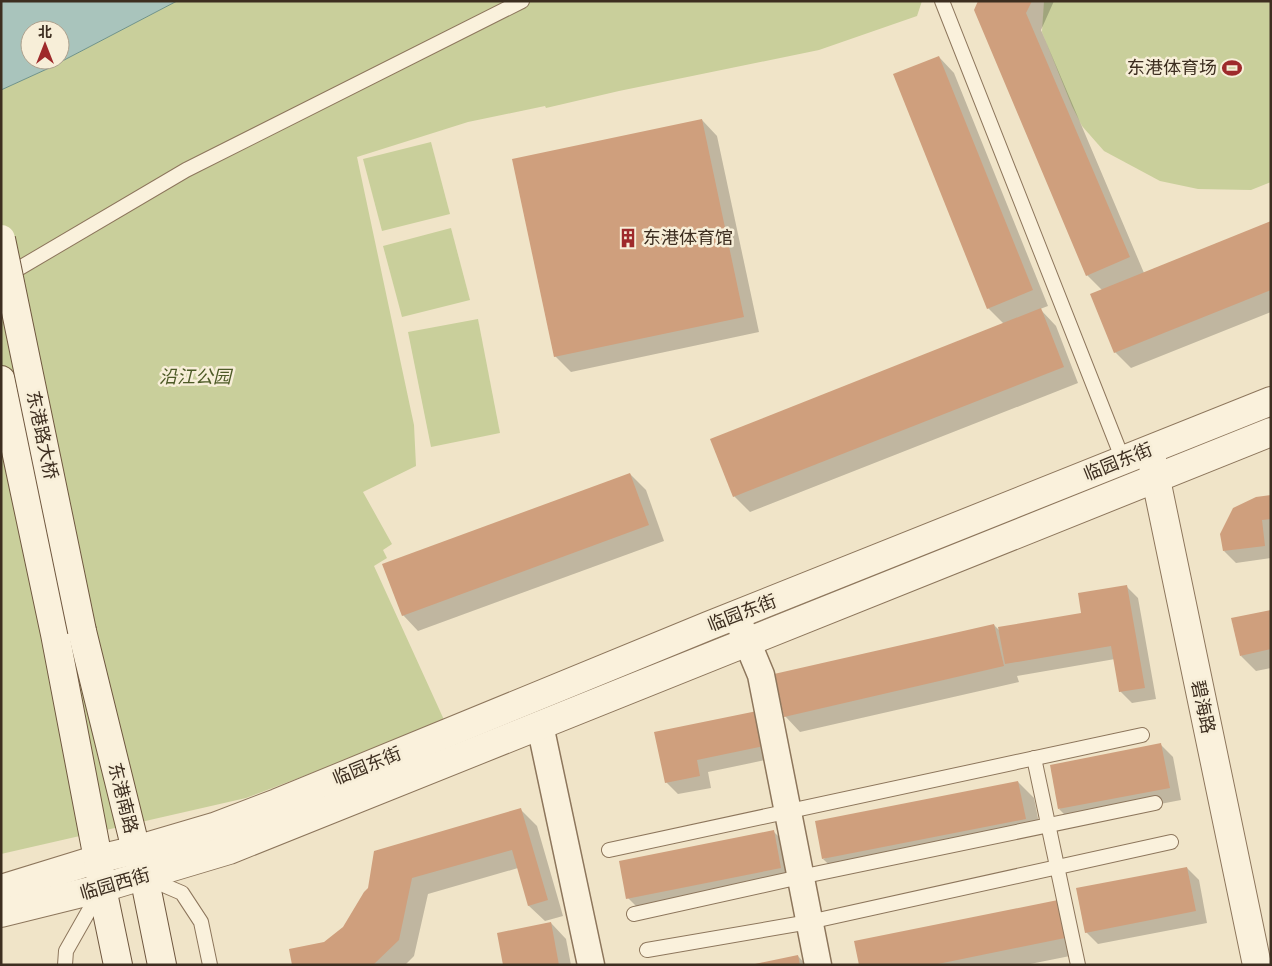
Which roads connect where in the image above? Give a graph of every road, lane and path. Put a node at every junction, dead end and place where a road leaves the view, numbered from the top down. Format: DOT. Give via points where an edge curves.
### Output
graph roads {
  1 [pos="522,1"];
  2 [pos="942,1"];
  3 [pos="1,239"];
  4 [pos="1,279"];
  5 [pos="1,380"];
  6 [pos="1271,401"];
  7 [pos="1271,432"];
  8 [pos="1150,449"];
  9 [pos="1123,460"];
  10 [pos="1155,478"];
  11 [pos="736,616"];
  12 [pos="82,631"];
  13 [pos="55,634"];
  14 [pos="747,642"];
  15 [pos="540,725"];
  16 [pos="1142,735"];
  17 [pos="1034,758"];
  18 [pos="1156,803"];
  19 [pos="788,812"];
  20 [pos="1049,825"];
  21 [pos="214,827"];
  22 [pos="1171,842"];
  23 [pos="136,850"];
  24 [pos="229,850"];
  25 [pos="609,850"];
  26 [pos="98,859"];
  27 [pos="1058,868"];
  28 [pos="144,876"];
  29 [pos="800,877"];
  30 [pos="102,888"];
  31 [pos="1,889"];
  32 [pos="1,914"];
  33 [pos="634,914"];
  34 [pos="809,922"];
  35 [pos="647,950"];
  36 [pos="65,965"];
  37 [pos="118,965"];
  38 [pos="162,965"];
  39 [pos="210,965"];
  40 [pos="591,965"];
  41 [pos="818,965"];
  42 [pos="1078,965"];
  43 [pos="1257,965"];
  1 -- 4 [label="lane" via="186,170"];
  2 -- 9 [label="lane"];
  3 -- 12 [label="street, 东港路大桥, bridge"];
  5 -- 13 [label="street, 东港路大桥"];
  6 -- 8 [label="street, 临园东街"];
  7 -- 10 [label="street, 临园东街"];
  8 -- 9 [label="street, 临园东街"];
  8 -- 10 [label="street, 碧海路"];
  9 -- 11 [label="street, 临园东街"];
  10 -- 14 [label="street, 临园东街"];
  10 -- 43 [label="street, 碧海路"];
  11 -- 14 [label="street"];
  11 -- 21 [label="street, 临园东街"];
  12 -- 23 [label="street, 东港南路"];
  13 -- 26 [label="street, 东港南路"];
  14 -- 15 [label="street, 临园东街"];
  14 -- 19 [label="street" via="760,675"];
  15 -- 24 [label="street, 临园东街"];
  15 -- 40 [label="street"];
  16 -- 17 [label="lane"];
  17 -- 19 [label="lane"];
  17 -- 20 [label="lane"];
  18 -- 20 [label="lane"];
  19 -- 25 [label="lane"];
  19 -- 29 [label="street"];
  20 -- 27 [label="lane"];
  20 -- 29 [label="lane"];
  21 -- 23 [label="street, 临园西街"];
  22 -- 27 [label="lane"];
  23 -- 26 [label="street, 临园西街"];
  23 -- 28 [label="street, 东港南路"];
  24 -- 28 [label="street, 临园西街"];
  26 -- 30 [label="street, 东港南路"];
  26 -- 31 [label="street, 临园西街"];
  27 -- 34 [label="lane"];
  27 -- 42 [label="lane"];
  28 -- 30 [label="street, 临园西街"];
  28 -- 38 [label="street, 东港南路"];
  28 -- 39 [label="lane" via="182,893 201,922"];
  29 -- 33 [label="lane"];
  29 -- 34 [label="street"];
  30 -- 32 [label="street, 临园西街"];
  30 -- 36 [label="lane" via="66,951"];
  30 -- 37 [label="street, 东港南路"];
  34 -- 35 [label="lane"];
  34 -- 41 [label="street"];
}
